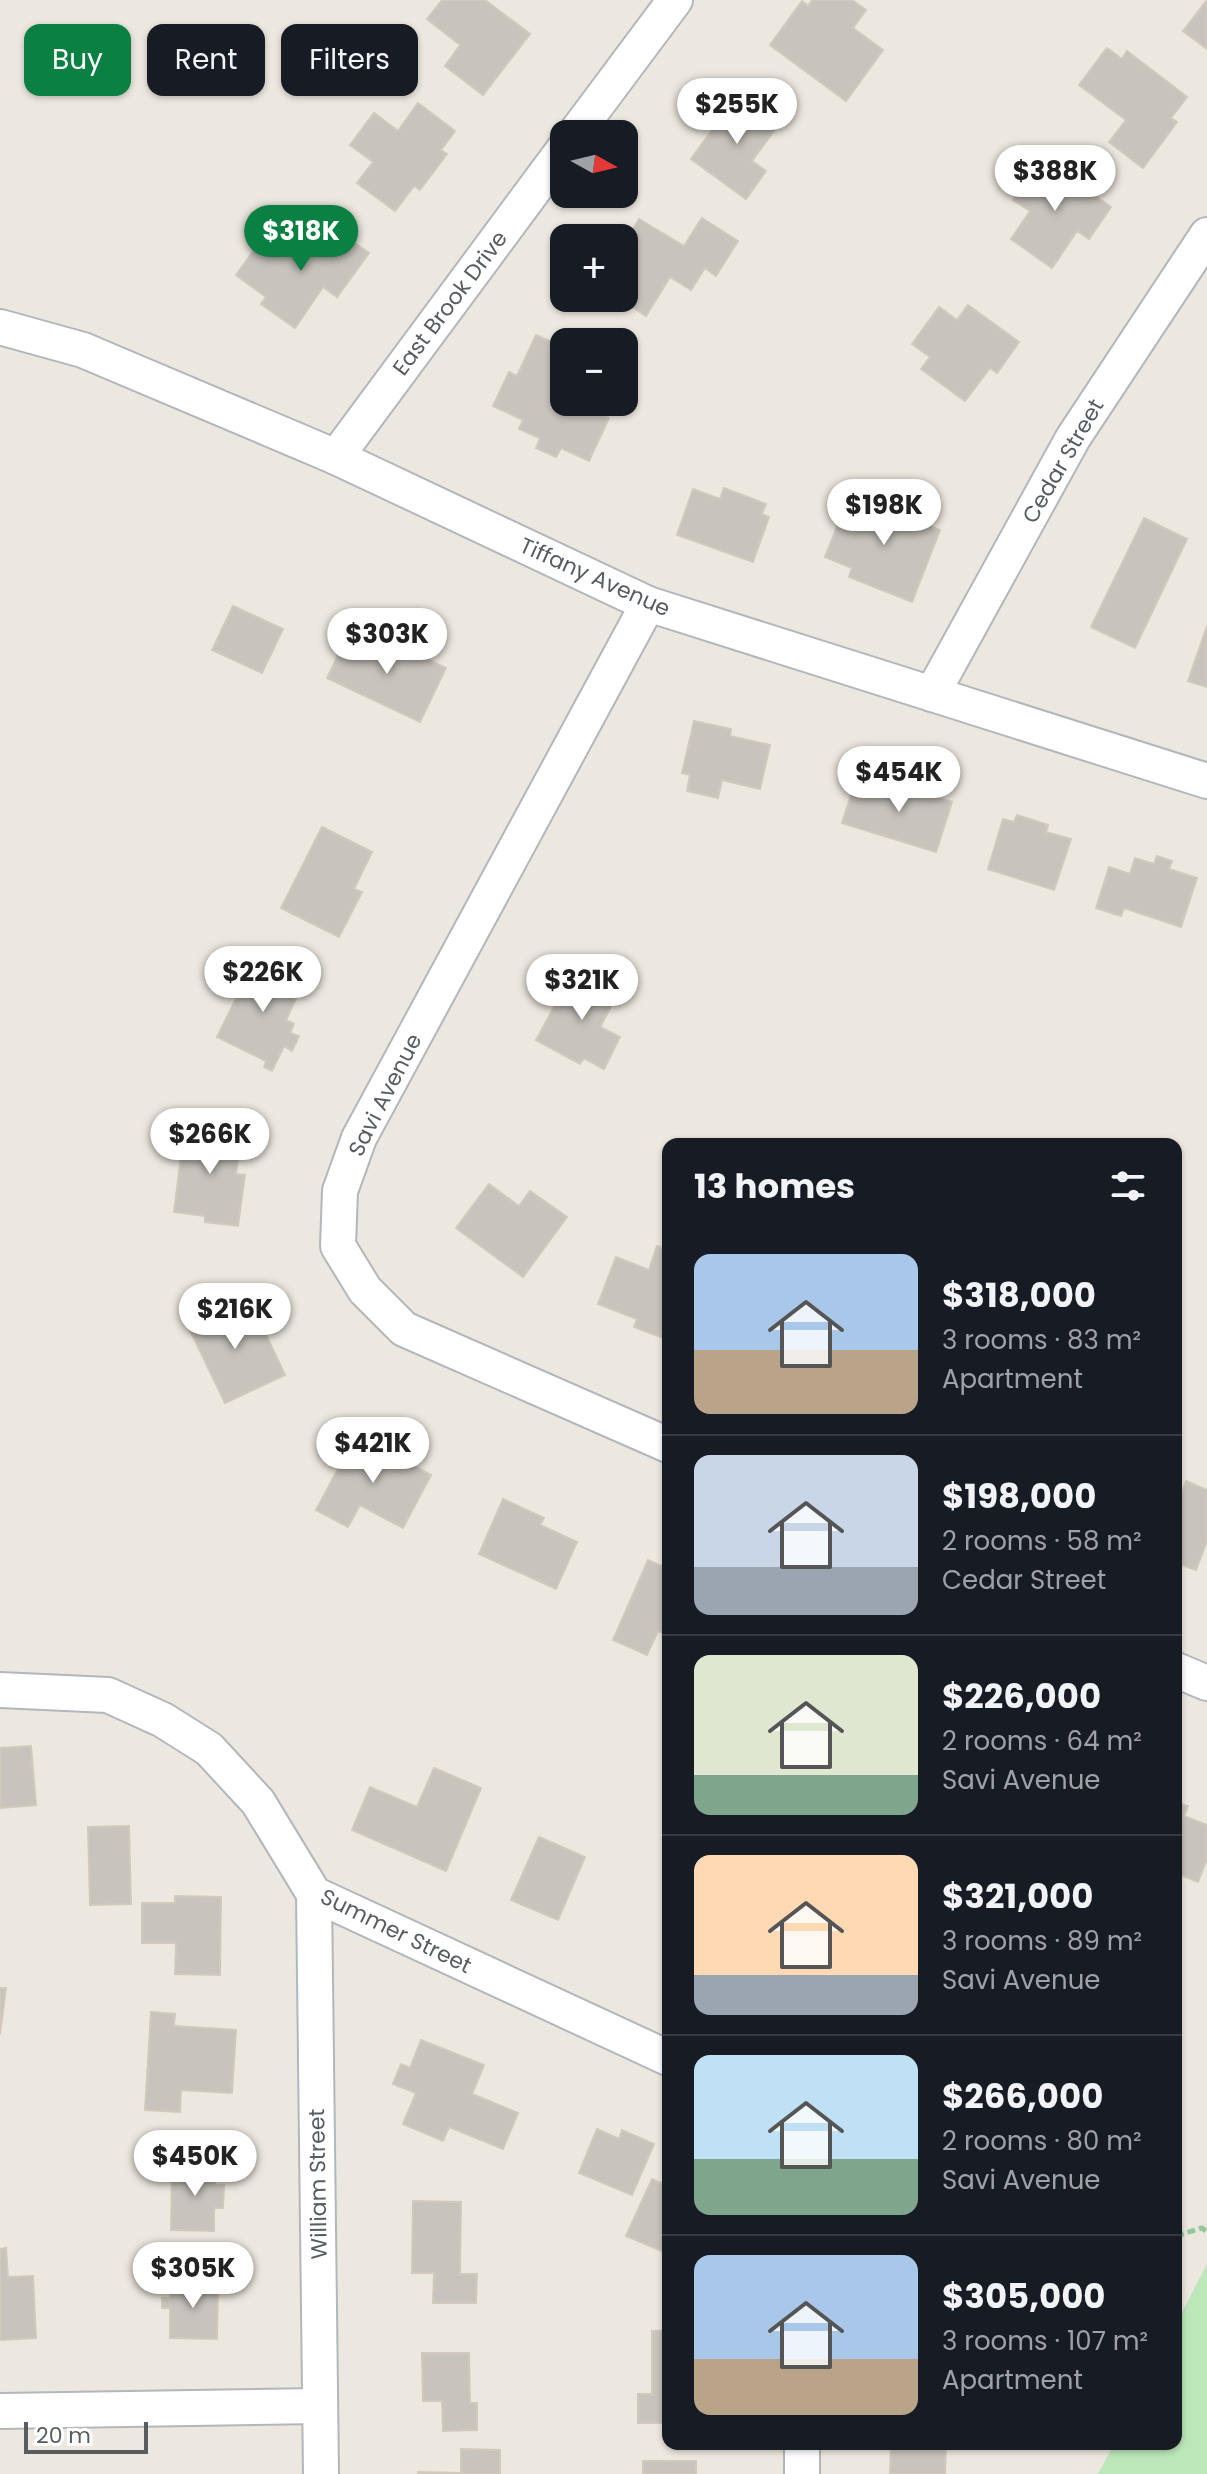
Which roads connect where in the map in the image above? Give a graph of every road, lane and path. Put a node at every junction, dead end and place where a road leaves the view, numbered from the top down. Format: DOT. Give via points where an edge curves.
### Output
graph roads {
  1 [pos="675,0"];
  2 [pos="585,120"];
  3 [pos="550,168"];
  4 [pos="1207,235"];
  5 [pos="0,327"];
  6 [pos="336,457"];
  7 [pos="648,604"];
  8 [pos="932,694"];
  9 [pos="1207,781"];
  10 [pos="662,1442"];
  11 [pos="1182,1673"];
  12 [pos="1207,1683"];
  13 [pos="0,1690"];
  14 [pos="314,1894"];
  15 [pos="662,2055"];
  16 [pos="1207,2232"];
  17 [pos="1182,2234"];
  18 [pos="320,2406"];
  19 [pos="0,2411"];
  20 [pos="802,2450"];
  21 [pos="321,2474"];
  22 [pos="802,2474"];
  1 -- 2 [label="street"];
  3 -- 6 [label="street, East Brook Drive"];
  4 -- 8 [label="street, Cedar Street" via="1073,438"];
  5 -- 6 [label="street, Tiffany Avenue" via="83,350"];
  6 -- 7 [label="street, Tiffany Avenue"];
  7 -- 8 [label="street, Tiffany Avenue"];
  7 -- 10 [label="street, Savi Avenue" via="359,1138 340,1191 338,1246 365,1290 404,1329"];
  8 -- 9 [label="street, Tiffany Avenue"];
  11 -- 12 [label="street"];
  13 -- 14 [label="street, Summer Street" via="108,1695 209,1749 258,1802"];
  14 -- 15 [label="street, Summer Street"];
  14 -- 18 [label="street, William Street"];
  16 -- 17 [label="path" via="1202,2228"];
  18 -- 19 [label="street"];
  18 -- 21 [label="street, William Street"];
  20 -- 22 [label="street"];
}
